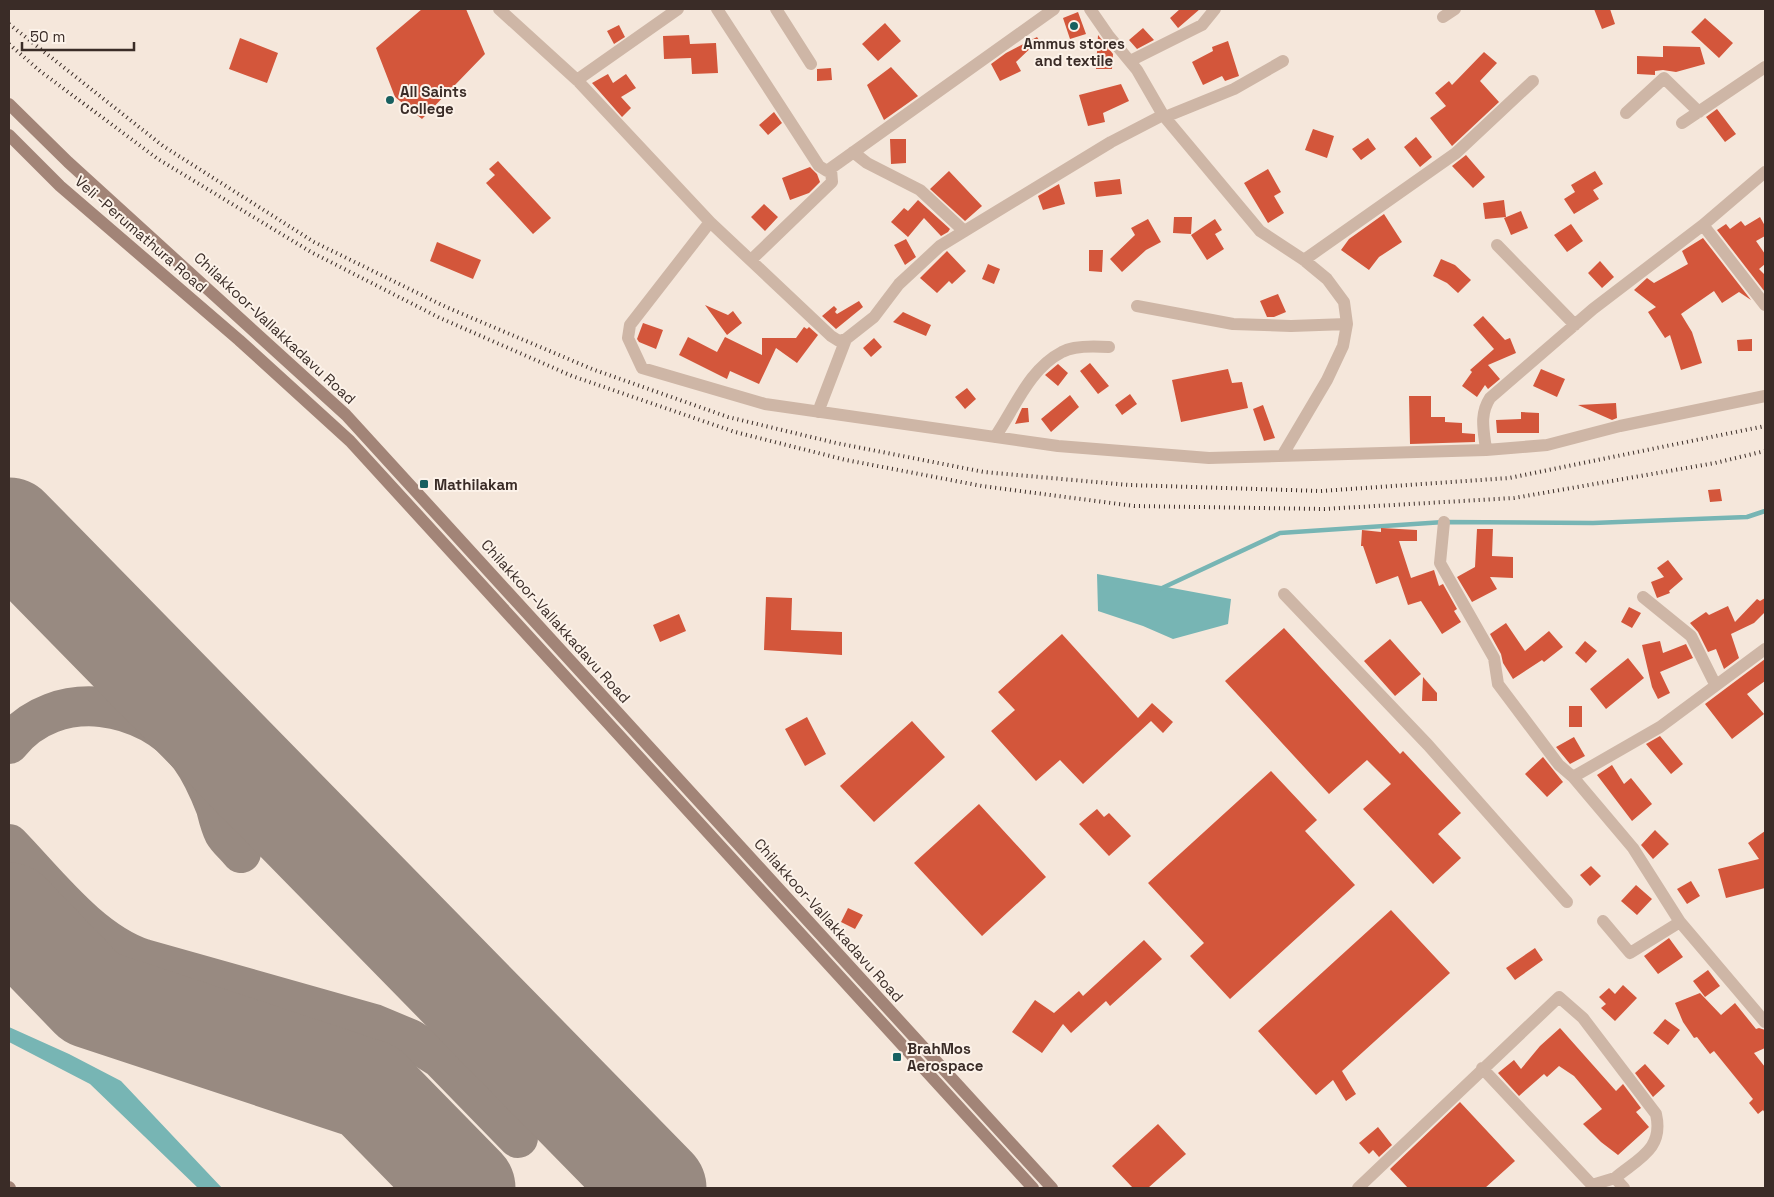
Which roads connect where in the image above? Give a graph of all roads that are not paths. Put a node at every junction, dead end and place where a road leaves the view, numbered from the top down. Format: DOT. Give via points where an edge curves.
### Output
graph roads {
  1 [pos="499,9"];
  2 [pos="678,9"];
  3 [pos="717,9"];
  4 [pos="776,9"];
  5 [pos="1054,9"];
  6 [pos="1090,9"];
  7 [pos="1215,9"];
  8 [pos="1455,9"];
  9 [pos="1443,17"];
  10 [pos="1283,61"];
  11 [pos="1130,62"];
  12 [pos="811,64"];
  13 [pos="1765,67"];
  14 [pos="577,80"];
  15 [pos="1533,81"];
  16 [pos="9,104"];
  17 [pos="1699,112"];
  18 [pos="1626,113"];
  19 [pos="1164,116"];
  20 [pos="1682,123"];
  21 [pos="9,135"];
  22 [pos="853,152"];
  23 [pos="831,169"];
  24 [pos="1765,172"];
  25 [pos="710,222"];
  26 [pos="1703,225"];
  27 [pos="964,231"];
  28 [pos="1497,245"];
  29 [pos="751,260"];
  30 [pos="1304,260"];
  31 [pos="1765,305"];
  32 [pos="1137,306"];
  33 [pos="1347,324"];
  34 [pos="1575,325"];
  35 [pos="846,339"];
  36 [pos="1109,346"];
  37 [pos="1765,396"];
  38 [pos="818,412"];
  39 [pos="995,437"];
  40 [pos="1486,450"];
  41 [pos="1282,456"];
  42 [pos="1444,522"];
  43 [pos="1284,594"];
  44 [pos="1643,598"];
  45 [pos="1765,650"];
  46 [pos="1715,684"];
  47 [pos="1573,777"];
  48 [pos="1567,902"];
  49 [pos="1603,921"];
  50 [pos="1680,922"];
  51 [pos="1765,1022"];
  52 [pos="1482,1068"];
  53 [pos="1615,1178"];
  54 [pos="1033,1188"];
  55 [pos="1052,1188"];
  56 [pos="1358,1188"];
  57 [pos="1624,1188"];
  1 -- 14 [label="street"];
  2 -- 14 [label="street"];
  3 -- 23 [label="street" via="819,166 824,170"];
  4 -- 12 [label="street"];
  5 -- 22 [label="street"];
  6 -- 11 [label="street"];
  7 -- 11 [label="street" via="1202,25"];
  8 -- 9 [label="street"];
  10 -- 19 [label="street" via="1234,89"];
  11 -- 19 [label="street"];
  13 -- 17 [label="street"];
  14 -- 25 [label="street"];
  15 -- 30 [label="street" via="1456,153"];
  16 -- 55 [label="main road, Chilakkoor-Vallakkadavu Road" via="68,162 346,415"];
  17 -- 18 [label="street" via="1664,78"];
  17 -- 20 [label="street"];
  19 -- 27 [label="street" via="1111,142"];
  19 -- 30 [label="street" via="1260,231"];
  21 -- 54 [label="main road, Veli -Perumathura Road" via="60,186 239,340 350,441"];
  22 -- 23 [label="street"];
  22 -- 27 [label="street" via="867,163 920,190"];
  23 -- 29 [label="street" via="832,182"];
  24 -- 26 [label="street"];
  25 -- 29 [label="street"];
  25 -- 38 [label="street" via="630,325 628,338 642,368 765,404"];
  26 -- 31 [label="street"];
  26 -- 34 [label="street"];
  27 -- 35 [label="street" via="940,246 899,284 874,317"];
  28 -- 34 [label="street"];
  29 -- 35 [label="street" via="831,336 839,341"];
  30 -- 33 [label="street" via="1327,279 1344,302"];
  32 -- 33 [label="street" via="1233,324"];
  33 -- 41 [label="street" via="1343,346 1327,380"];
  34 -- 40 [label="street" via="1490,398 1482,419"];
  35 -- 38 [label="street"];
  36 -- 39 [label="street" via="1063,351 1042,368 1015,400 1006,422"];
  37 -- 40 [label="street" via="1620,426 1547,445"];
  38 -- 39 [label="street"];
  39 -- 41 [label="street" via="1058,446 1209,458"];
  40 -- 41 [label="street"];
  42 -- 47 [label="street" via="1440,563 1494,658 1498,684 1559,765"];
  43 -- 48 [label="street" via="1428,745"];
  44 -- 46 [label="street" via="1691,636"];
  45 -- 46 [label="street"];
  46 -- 47 [label="street" via="1660,726"];
  47 -- 50 [label="street" via="1633,848"];
  49 -- 50 [label="street" via="1630,952"];
  50 -- 51 [label="street"];
  52 -- 53 [label="street" via="1592,1184"];
  52 -- 53 [label="street" via="1559,997 1583,1018 1656,1114 1659,1128 1655,1144"];
  52 -- 56 [label="street"];
  53 -- 57 [label="street"];
}
